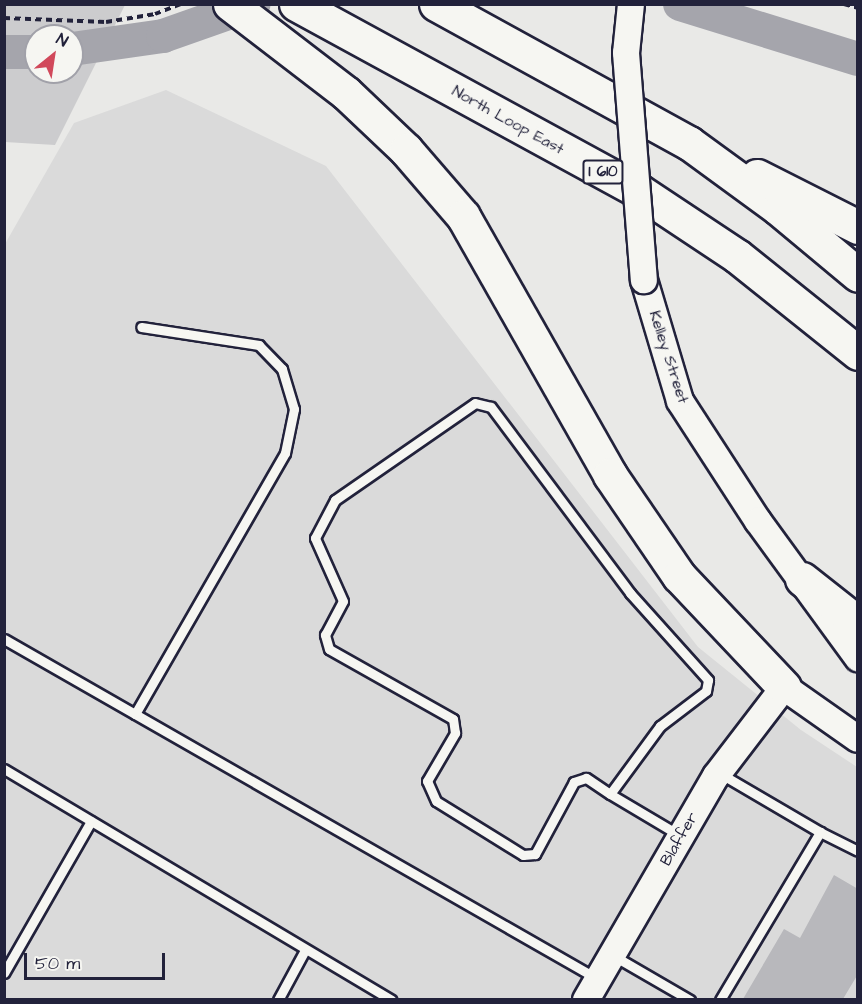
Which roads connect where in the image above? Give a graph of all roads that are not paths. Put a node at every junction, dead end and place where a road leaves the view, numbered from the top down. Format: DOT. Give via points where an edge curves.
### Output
graph roads {
  1 [pos="230,4"];
  2 [pos="296,4"];
  3 [pos="436,4"];
  4 [pos="631,4"];
  5 [pos="689,143"];
  6 [pos="858,227"];
  7 [pos="858,275"];
  8 [pos="141,327"];
  9 [pos="858,352"];
  10 [pos="802,579"];
  11 [pos="858,622"];
  12 [pos="4,639"];
  13 [pos="858,658"];
  14 [pos="784,687"];
  15 [pos="135,714"];
  16 [pos="858,739"];
  17 [pos="4,769"];
  18 [pos="719,772"];
  19 [pos="610,794"];
  20 [pos="91,821"];
  21 [pos="820,832"];
  22 [pos="681,836"];
  23 [pos="858,851"];
  24 [pos="305,950"];
  25 [pos="612,955"];
  26 [pos="4,973"];
  27 [pos="592,989"];
  28 [pos="278,999"];
  29 [pos="391,999"];
  30 [pos="690,999"];
  31 [pos="720,999"];
  1 -- 14 [label="highway" via="346,93 406,150 463,216 610,475 679,576"];
  2 -- 9 [label="highway, North Loop East / I 610" via="639,191 737,256"];
  3 -- 5 [label="highway"];
  4 -- 10 [label="main road, Kelley Street, bridge" via="626,53 644,280 680,401 758,521"];
  5 -- 6 [label="highway"];
  5 -- 7 [label="highway" via="778,208"];
  8 -- 15 [label="lane" via="258,345 282,369 294,409 285,453"];
  10 -- 11 [label="highway"];
  10 -- 13 [label="main road, Kelley Street"];
  12 -- 15 [label="lane"];
  14 -- 16 [label="main road"];
  14 -- 18 [label="main road, Blaffer"];
  15 -- 27 [label="lane"];
  17 -- 20 [label="lane"];
  18 -- 21 [label="lane"];
  18 -- 22 [label="main road, Blaffer"];
  19 -- 19 [label="lane" via="660,726 706,691 708,680 630,593 491,406 475,403 335,500 315,538 343,601 325,635 329,649 453,719 455,733 427,781 436,801 523,855 535,854 573,782 586,778"];
  19 -- 22 [label="lane"];
  20 -- 24 [label="lane"];
  20 -- 26 [label="lane"];
  21 -- 23 [label="lane"];
  21 -- 31 [label="lane"];
  22 -- 25 [label="main road, Blaffer"];
  24 -- 28 [label="lane"];
  24 -- 29 [label="lane"];
  25 -- 27 [label="main road, Blaffer"];
  25 -- 30 [label="lane"];
}
